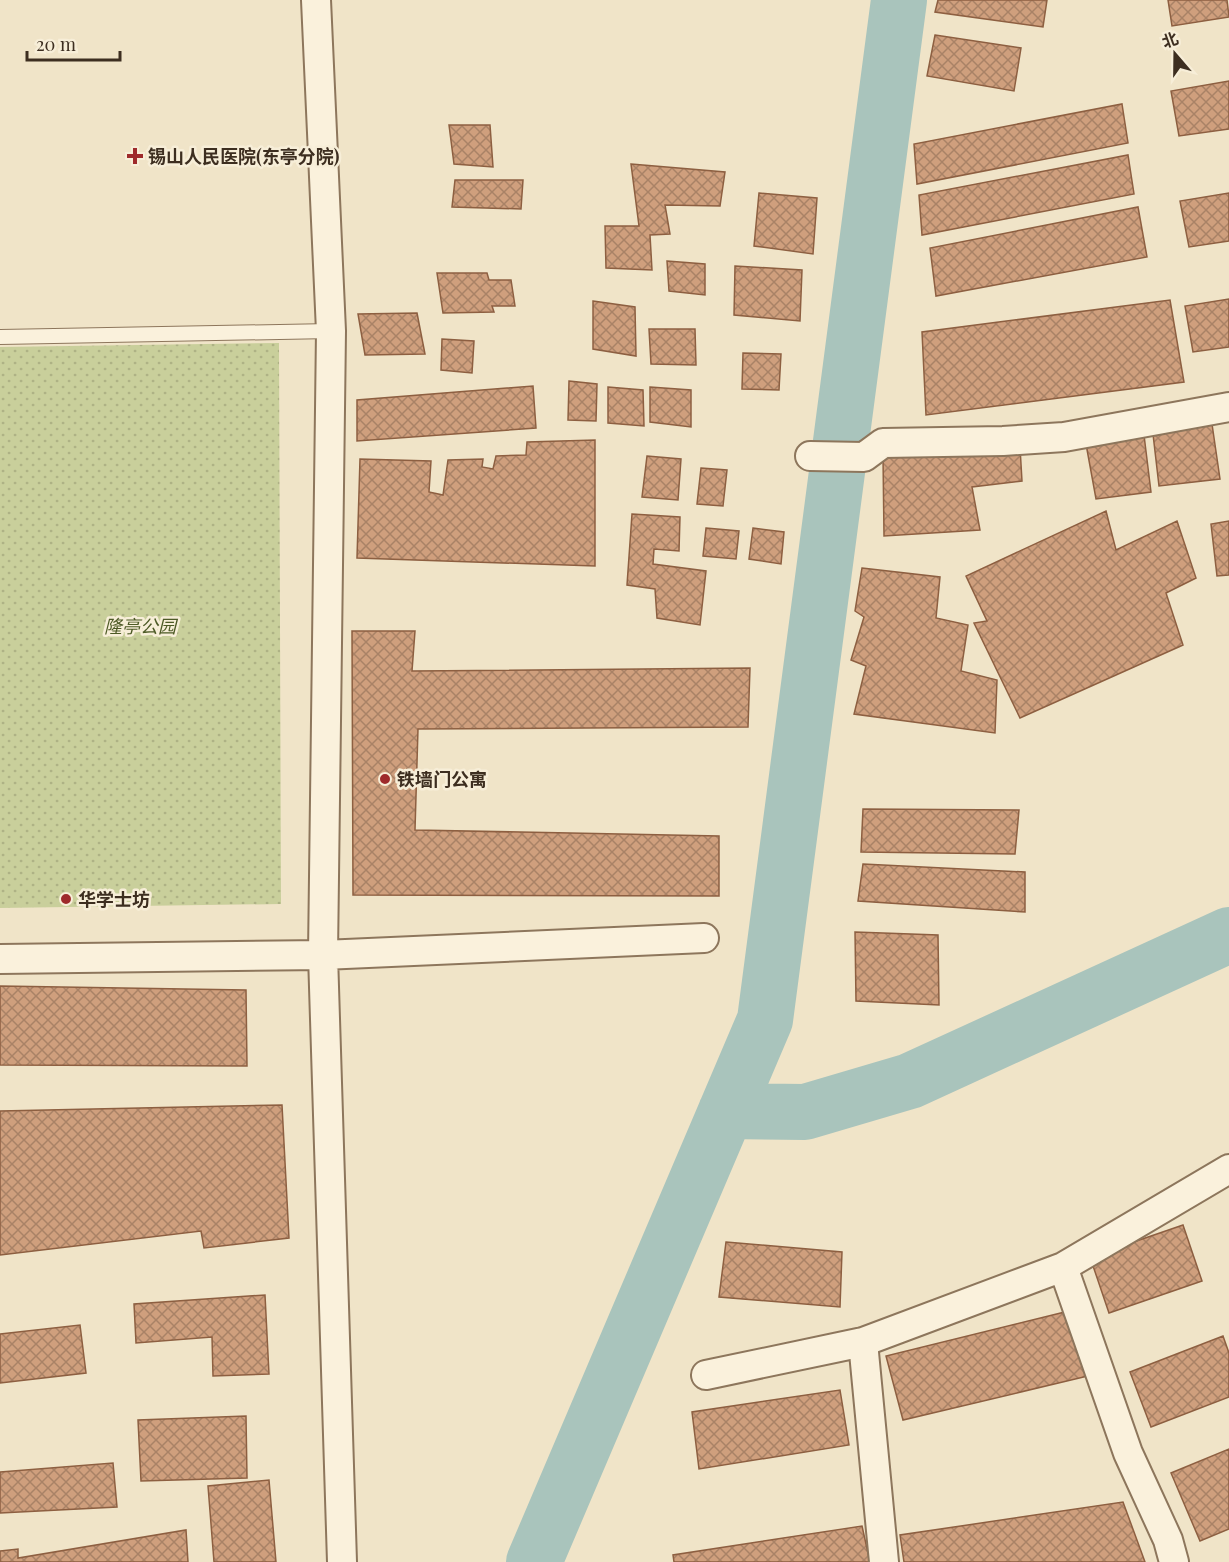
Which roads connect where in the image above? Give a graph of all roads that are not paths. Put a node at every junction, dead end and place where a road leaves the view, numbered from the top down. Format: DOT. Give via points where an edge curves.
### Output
graph roads {
  1 [pos="316,0"];
  2 [pos="331,331"];
  3 [pos="0,337"];
  4 [pos="1229,407"];
  5 [pos="810,456"];
  6 [pos="704,938"];
  7 [pos="323,955"];
  8 [pos="0,959"];
  9 [pos="1229,1168"];
  10 [pos="1063,1267"];
  11 [pos="863,1342"];
  12 [pos="706,1375"];
  13 [pos="342,1562"];
  14 [pos="884,1562"];
  15 [pos="1174,1562"];
  1 -- 2 [label="street"];
  2 -- 3 [label="lane"];
  2 -- 7 [label="street"];
  4 -- 5 [label="street" via="1064,437 883,443 864,458"];
  6 -- 7 [label="street"];
  7 -- 8 [label="street"];
  7 -- 13 [label="street"];
  9 -- 10 [label="street"];
  10 -- 11 [label="street"];
  10 -- 15 [label="street" via="1128,1453 1168,1540"];
  11 -- 12 [label="street"];
  11 -- 14 [label="street"];
}
